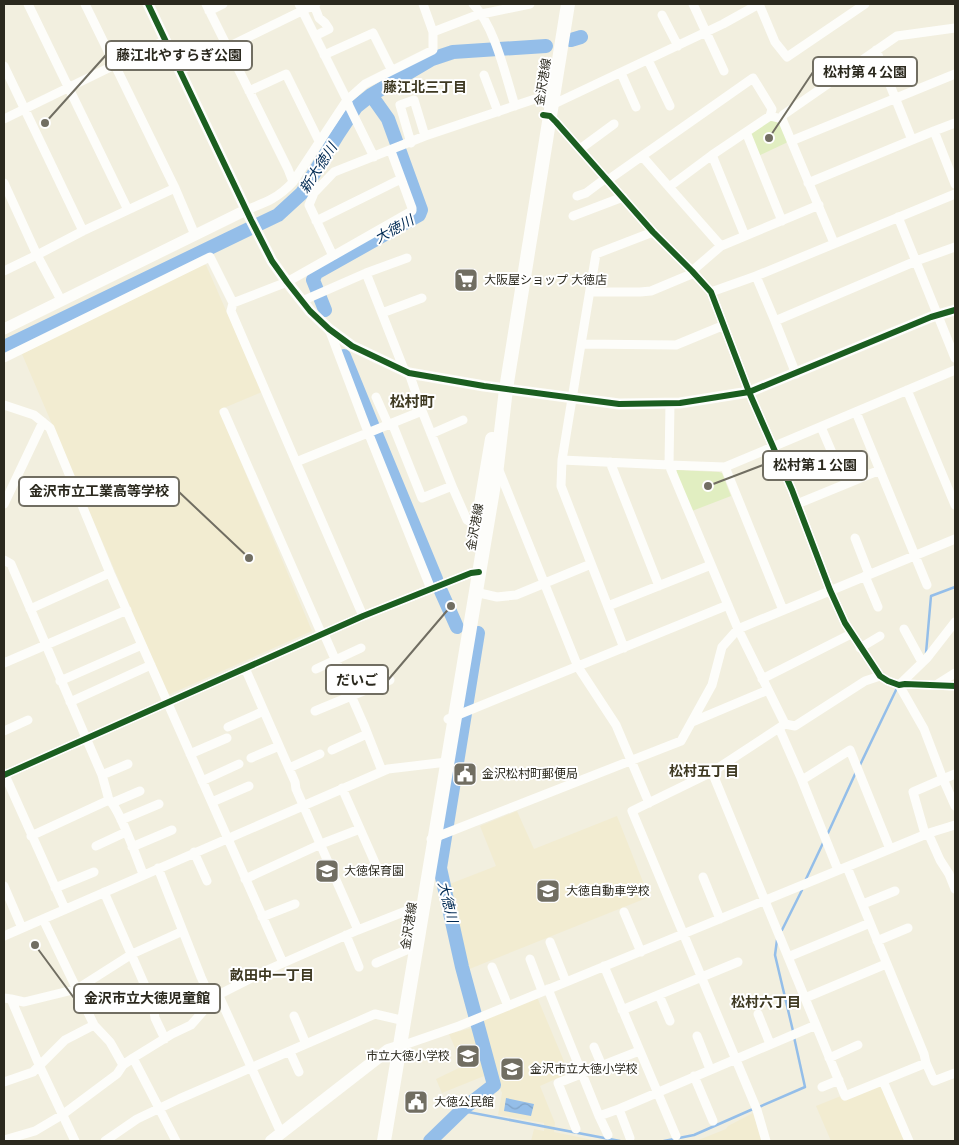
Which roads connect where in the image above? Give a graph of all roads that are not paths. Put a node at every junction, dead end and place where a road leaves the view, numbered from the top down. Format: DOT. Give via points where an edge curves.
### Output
graph roads {
  1 [pos="28,4"];
  2 [pos="85,4"];
  3 [pos="148,4"];
  4 [pos="223,4"];
  5 [pos="315,4"];
  6 [pos="423,4"];
  7 [pos="473,4"];
  8 [pos="530,4"];
  9 [pos="561,4"];
  10 [pos="568,4"];
  11 [pos="693,4"];
  12 [pos="759,4"];
  13 [pos="865,4"];
  14 [pos="208,7"];
  15 [pos="301,7"];
  16 [pos="482,14"];
  17 [pos="662,16"];
  18 [pos="955,28"];
  19 [pos="433,32"];
  20 [pos="707,32"];
  21 [pos="315,36"];
  22 [pos="166,40"];
  23 [pos="678,46"];
  24 [pos="228,47"];
  25 [pos="876,50"];
  26 [pos="324,55"];
  27 [pos="648,60"];
  28 [pos="115,64"];
  29 [pos="4,66"];
  30 [pos="391,69"];
  31 [pos="181,70"];
  32 [pos="724,71"];
  33 [pos="622,72"];
  34 [pos="955,74"];
  35 [pos="484,76"];
  36 [pos="69,87"];
  37 [pos="250,90"];
  38 [pos="896,99"];
  39 [pos="348,103"];
  40 [pos="515,106"];
  41 [pos="670,106"];
  42 [pos="636,107"];
  43 [pos="547,109"];
  44 [pos="25,110"];
  45 [pos="498,112"];
  46 [pos="770,116"];
  47 [pos="782,119"];
  48 [pos="4,120"];
  49 [pos="955,123"];
  50 [pos="614,124"];
  51 [pos="934,131"];
  52 [pos="746,132"];
  53 [pos="425,136"];
  54 [pos="912,140"];
  55 [pos="320,141"];
  56 [pos="791,141"];
  57 [pos="411,143"];
  58 [pos="396,149"];
  59 [pos="580,149"];
  60 [pos="712,155"];
  61 [pos="642,156"];
  62 [pos="374,157"];
  63 [pos="402,179"];
  64 [pos="607,179"];
  65 [pos="4,182"];
  66 [pos="293,182"];
  67 [pos="808,183"];
  68 [pos="955,184"];
  69 [pos="669,187"];
  70 [pos="175,188"];
  71 [pos="955,194"];
  72 [pos="577,196"];
  73 [pos="623,197"];
  74 [pos="819,205"];
  75 [pos="128,210"];
  76 [pos="249,215"];
  77 [pos="573,216"];
  78 [pos="898,217"];
  79 [pos="782,221"];
  80 [pos="316,222"];
  81 [pos="83,231"];
  82 [pos="653,232"];
  83 [pos="195,235"];
  84 [pos="745,236"];
  85 [pos="834,243"];
  86 [pos="721,246"];
  87 [pos="955,248"];
  88 [pos="37,255"];
  89 [pos="333,256"];
  90 [pos="407,258"];
  91 [pos="916,261"];
  92 [pos="4,271"];
  93 [pos="693,272"];
  94 [pos="366,274"];
  95 [pos="756,276"];
  96 [pos="287,282"];
  97 [pos="590,292"];
  98 [pos="710,292"];
  99 [pos="422,298"];
  100 [pos="61,300"];
  101 [pos="302,301"];
  102 [pos="233,303"];
  103 [pos="955,310"];
  104 [pos="382,313"];
  105 [pos="938,314"];
  106 [pos="775,321"];
  107 [pos="722,326"];
  108 [pos="4,329"];
  109 [pos="329,329"];
  110 [pos="581,344"];
  111 [pos="4,358"];
  112 [pos="955,358"];
  113 [pos="955,370"];
  114 [pos="407,372"];
  115 [pos="796,374"];
  116 [pos="503,388"];
  117 [pos="907,390"];
  118 [pos="749,392"];
  119 [pos="376,397"];
  120 [pos="572,398"];
  121 [pos="670,403"];
  122 [pos="4,405"];
  123 [pos="422,411"];
  124 [pos="224,412"];
  125 [pos="856,412"];
  126 [pos="463,420"];
  127 [pos="43,422"];
  128 [pos="390,424"];
  129 [pos="821,427"];
  130 [pos="368,432"];
  131 [pos="431,434"];
  132 [pos="773,447"];
  133 [pos="833,455"];
  134 [pos="562,460"];
  135 [pos="296,462"];
  136 [pos="610,462"];
  137 [pos="669,465"];
  138 [pos="497,466"];
  139 [pos="725,467"];
  140 [pos="880,470"];
  141 [pos="452,486"];
  142 [pos="4,504"];
  143 [pos="797,504"];
  144 [pos="955,505"];
  145 [pos="482,528"];
  146 [pos="855,538"];
  147 [pos="955,538"];
  148 [pos="915,555"];
  149 [pos="4,560"];
  150 [pos="591,564"];
  151 [pos="711,565"];
  152 [pos="110,573"];
  153 [pos="475,573"];
  154 [pos="867,575"];
  155 [pos="544,583"];
  156 [pos="927,585"];
  157 [pos="658,586"];
  158 [pos="431,589"];
  159 [pos="830,590"];
  160 [pos="475,592"];
  161 [pos="728,605"];
  162 [pos="608,606"];
  163 [pos="878,607"];
  164 [pos="30,609"];
  165 [pos="127,610"];
  166 [pos="783,610"];
  167 [pos="364,616"];
  168 [pos="955,622"];
  169 [pos="738,629"];
  170 [pos="904,629"];
  171 [pos="323,634"];
  172 [pos="851,634"];
  173 [pos="880,636"];
  174 [pos="45,645"];
  175 [pos="142,645"];
  176 [pos="361,648"];
  177 [pos="624,648"];
  178 [pos="860,648"];
  179 [pos="335,659"];
  180 [pos="922,662"];
  181 [pos="4,663"];
  182 [pos="151,665"];
  183 [pos="578,667"];
  184 [pos="245,668"];
  185 [pos="316,669"];
  186 [pos="955,673"];
  187 [pos="880,676"];
  188 [pos="762,679"];
  189 [pos="390,680"];
  190 [pos="60,681"];
  191 [pos="899,685"];
  192 [pos="936,685"];
  193 [pos="955,686"];
  194 [pos="768,690"];
  195 [pos="352,696"];
  196 [pos="70,702"];
  197 [pos="168,703"];
  198 [pos="264,711"];
  199 [pos="315,711"];
  200 [pos="458,715"];
  201 [pos="28,720"];
  202 [pos="692,722"];
  203 [pos="782,726"];
  204 [pos="228,727"];
  205 [pos="4,730"];
  206 [pos="367,734"];
  207 [pos="227,738"];
  208 [pos="86,740"];
  209 [pos="280,746"];
  210 [pos="332,750"];
  211 [pos="190,754"];
  212 [pos="320,754"];
  213 [pos="251,758"];
  214 [pos="632,761"];
  215 [pos="444,762"];
  216 [pos="128,764"];
  217 [pos="239,764"];
  218 [pos="289,768"];
  219 [pos="382,771"];
  220 [pos="712,772"];
  221 [pos="4,774"];
  222 [pos="955,774"];
  223 [pos="102,775"];
  224 [pos="943,779"];
  225 [pos="802,780"];
  226 [pos="202,781"];
  227 [pos="249,786"];
  228 [pos="342,788"];
  229 [pos="140,791"];
  230 [pos="111,802"];
  231 [pos="212,802"];
  232 [pos="159,804"];
  233 [pos="649,804"];
  234 [pos="304,805"];
  235 [pos="955,806"];
  236 [pos="121,820"];
  237 [pos="955,825"];
  238 [pos="360,829"];
  239 [pos="172,830"];
  240 [pos="126,832"];
  241 [pos="927,834"];
  242 [pos="31,836"];
  243 [pos="438,837"];
  244 [pos="227,838"];
  245 [pos="321,844"];
  246 [pos="96,846"];
  247 [pos="132,847"];
  248 [pos="890,849"];
  249 [pos="194,852"];
  250 [pos="376,865"];
  251 [pos="158,868"];
  252 [pos="843,868"];
  253 [pos="94,872"];
  254 [pos="143,874"];
  255 [pos="703,877"];
  256 [pos="245,879"];
  257 [pos="207,881"];
  258 [pos="4,886"];
  259 [pos="55,888"];
  260 [pos="955,889"];
  261 [pos="896,891"];
  262 [pos="104,892"];
  263 [pos="765,900"];
  264 [pos="295,904"];
  265 [pos="863,904"];
  266 [pos="65,909"];
  267 [pos="420,909"];
  268 [pos="624,912"];
  269 [pos="262,918"];
  270 [pos="43,919"];
  271 [pos="720,919"];
  272 [pos="870,923"];
  273 [pos="22,928"];
  274 [pos="908,928"];
  275 [pos="358,930"];
  276 [pos="183,931"];
  277 [pos="683,934"];
  278 [pos="346,935"];
  279 [pos="4,936"];
  280 [pos="877,941"];
  281 [pos="550,942"];
  282 [pos="414,949"];
  283 [pos="640,952"];
  284 [pos="132,954"];
  285 [pos="788,957"];
  286 [pos="530,959"];
  287 [pos="738,962"];
  288 [pos="283,963"];
  289 [pos="376,963"];
  290 [pos="886,964"];
  291 [pos="604,966"];
  292 [pos="359,967"];
  293 [pos="492,967"];
  294 [pos="701,977"];
  295 [pos="566,982"];
  296 [pos="77,989"];
  297 [pos="545,990"];
  298 [pos="659,995"];
  299 [pos="215,998"];
  300 [pos="805,998"];
  301 [pos="7,999"];
  302 [pos="508,1006"];
  303 [pos="622,1010"];
  304 [pos="758,1014"];
  305 [pos="294,1016"];
  306 [pos="402,1020"];
  307 [pos="670,1021"];
  308 [pos="94,1025"];
  309 [pos="816,1025"];
  310 [pos="697,1036"];
  311 [pos="165,1038"];
  312 [pos="306,1044"];
  313 [pos="770,1044"];
  314 [pos="858,1045"];
  315 [pos="594,1046"];
  316 [pos="398,1047"];
  317 [pos="639,1050"];
  318 [pos="290,1052"];
  319 [pos="133,1058"];
  320 [pos="736,1058"];
  321 [pos="829,1058"];
  322 [pos="926,1063"];
  323 [pos="123,1065"];
  324 [pos="602,1066"];
  325 [pos="40,1067"];
  326 [pos="252,1068"];
  327 [pos="710,1069"];
  328 [pos="299,1072"];
  329 [pos="955,1072"];
  330 [pos="582,1074"];
  331 [pos="694,1076"];
  332 [pos="838,1080"];
  333 [pos="883,1081"];
  334 [pos="4,1082"];
  335 [pos="822,1087"];
  336 [pos="657,1092"];
  337 [pos="159,1108"];
  338 [pos="619,1109"];
  339 [pos="62,1115"];
  340 [pos="599,1116"];
  341 [pos="713,1121"];
  342 [pos="576,1128"];
  343 [pos="608,1135"];
  344 [pos="676,1136"];
  345 [pos="279,1138"];
  346 [pos="630,1138"];
  347 [pos="6,1140"];
  348 [pos="74,1141"];
  349 [pos="105,1141"];
  350 [pos="176,1141"];
  351 [pos="378,1141"];
  352 [pos="384,1141"];
  353 [pos="766,1141"];
  354 [pos="909,1141"];
  1 -- 36 [label="street"];
  2 -- 28 [label="street"];
  3 -- 22 [label="street"];
  4 -- 14 [label="street"];
  5 -- 15 [label="street"];
  5 -- 21 [label="street" via="319,18 329,29"];
  6 -- 19 [label="street"];
  7 -- 16 [label="street"];
  8 -- 16 [label="street"];
  9 -- 43 [label="main road, 金沢港線"];
  10 -- 43 [label="main road, 金沢港線"];
  11 -- 20 [label="street"];
  12 -- 13 [label="street" via="775,42 787,57"];
  12 -- 20 [label="street"];
  14 -- 24 [label="street"];
  15 -- 21 [label="street"];
  15 -- 24 [label="street"];
  16 -- 19 [label="street"];
  16 -- 40 [label="street"];
  17 -- 23 [label="street"];
  18 -- 25 [label="street" via="897,36"];
  19 -- 30 [label="street" via="433,50"];
  20 -- 23 [label="street"];
  20 -- 32 [label="street"];
  21 -- 26 [label="street"];
  22 -- 28 [label="street"];
  22 -- 31 [label="street"];
  23 -- 27 [label="street"];
  24 -- 31 [label="street"];
  24 -- 37 [label="street"];
  25 -- 38 [label="street"];
  25 -- 47 [label="street" via="783,115"];
  26 -- 30 [label="street" via="373,33"];
  26 -- 39 [label="street"];
  27 -- 33 [label="street"];
  27 -- 41 [label="street"];
  28 -- 36 [label="street"];
  28 -- 70 [label="street"];
  29 -- 44 [label="street"];
  30 -- 39 [label="street" via="365,84"];
  31 -- 76 [label="street"];
  33 -- 42 [label="street"];
  33 -- 43 [label="street"];
  34 -- 38 [label="street"];
  35 -- 45 [label="street"];
  36 -- 44 [label="street"];
  36 -- 75 [label="street"];
  37 -- 55 [label="street" via="286,74"];
  37 -- 66 [label="street"];
  38 -- 54 [label="street"];
  38 -- 56 [label="street"];
  39 -- 55 [label="street"];
  39 -- 62 [label="street"];
  40 -- 43 [label="street" via="535,99"];
  40 -- 45 [label="street"];
  43 -- 59 [label="street"];
  43 -- 116 [label="main road, 金沢港線"];
  44 -- 48 [label="street"];
  44 -- 81 [label="street"];
  45 -- 53 [label="street"];
  46 -- 47 [label="street"];
  46 -- 52 [label="street"];
  46 -- 61 [label="street" via="772,108 753,78"];
  47 -- 56 [label="street"];
  49 -- 51 [label="street"];
  50 -- 59 [label="street"];
  51 -- 54 [label="street"];
  51 -- 68 [label="street"];
  52 -- 60 [label="street"];
  52 -- 79 [label="street"];
  53 -- 57 [label="street"];
  53 -- 57 [label="street" via="414,100 400,105"];
  54 -- 67 [label="street"];
  55 -- 66 [label="street"];
  56 -- 67 [label="street"];
  57 -- 58 [label="street"];
  58 -- 62 [label="street"];
  58 -- 63 [label="street"];
  59 -- 64 [label="street"];
  60 -- 69 [label="street"];
  60 -- 84 [label="street"];
  61 -- 64 [label="street"];
  61 -- 69 [label="street"];
  62 -- 80 [label="street" via="334,172 314,193 308,206"];
  63 -- 80 [label="street"];
  63 -- 89 [label="street" via="412,211"];
  64 -- 72 [label="street"];
  64 -- 73 [label="street"];
  65 -- 88 [label="street"];
  66 -- 76 [label="street"];
  67 -- 74 [label="street"];
  69 -- 86 [label="street"];
  70 -- 75 [label="street"];
  70 -- 83 [label="street"];
  71 -- 78 [label="street"];
  73 -- 77 [label="street"];
  73 -- 82 [label="street"];
  74 -- 79 [label="street"];
  74 -- 85 [label="street"];
  75 -- 81 [label="street"];
  76 -- 83 [label="street"];
  76 -- 96 [label="street" via="272,261"];
  78 -- 85 [label="street"];
  78 -- 91 [label="street"];
  79 -- 84 [label="street"];
  80 -- 89 [label="street"];
  81 -- 88 [label="street"];
  82 -- 93 [label="street"];
  82 -- 97 [label="street" via="596,254"];
  83 -- 100 [label="street"];
  84 -- 86 [label="street"];
  85 -- 95 [label="street"];
  86 -- 93 [label="street"];
  87 -- 91 [label="street"];
  88 -- 92 [label="street"];
  88 -- 100 [label="street"];
  89 -- 96 [label="street"];
  90 -- 94 [label="street"];
  91 -- 105 [label="street"];
  91 -- 106 [label="street"];
  93 -- 97 [label="street" via="651,291"];
  93 -- 98 [label="street"];
  94 -- 101 [label="street"];
  94 -- 104 [label="street"];
  95 -- 98 [label="street"];
  95 -- 106 [label="street"];
  96 -- 101 [label="street"];
  96 -- 102 [label="street"];
  97 -- 110 [label="street"];
  98 -- 107 [label="street"];
  99 -- 104 [label="street"];
  100 -- 108 [label="street"];
  101 -- 109 [label="street"];
  102 -- 111 [label="street" via="210,257"];
  102 -- 135 [label="street" via="231,312"];
  103 -- 105 [label="street"];
  104 -- 114 [label="street"];
  105 -- 112 [label="street"];
  105 -- 115 [label="street"];
  106 -- 115 [label="street"];
  107 -- 110 [label="street" via="676,345"];
  107 -- 118 [label="street"];
  109 -- 114 [label="street" via="352,346"];
  109 -- 130 [label="street"];
  110 -- 120 [label="street"];
  113 -- 117 [label="street"];
  114 -- 116 [label="street"];
  114 -- 123 [label="street"];
  115 -- 118 [label="street"];
  116 -- 120 [label="street"];
  116 -- 138 [label="main road, 金沢港線"];
  116 -- 145 [label="main road, 金沢港線"];
  117 -- 125 [label="street"];
  117 -- 144 [label="street"];
  118 -- 121 [label="street"];
  118 -- 132 [label="street"];
  119 -- 128 [label="street"];
  120 -- 121 [label="street" via="619,404"];
  120 -- 134 [label="street"];
  121 -- 137 [label="street"];
  122 -- 127 [label="street"];
  123 -- 128 [label="street"];
  123 -- 131 [label="street"];
  124 -- 171 [label="street"];
  125 -- 129 [label="street"];
  125 -- 140 [label="street"];
  126 -- 131 [label="street"];
  127 -- 142 [label="street"];
  127 -- 152 [label="street" via="50,428"];
  128 -- 130 [label="street"];
  128 -- 141 [label="street" via="422,498"];
  129 -- 132 [label="street"];
  129 -- 133 [label="street"];
  130 -- 135 [label="street"];
  130 -- 158 [label="street"];
  131 -- 141 [label="street"];
  132 -- 139 [label="street"];
  132 -- 143 [label="street"];
  134 -- 136 [label="street"];
  134 -- 150 [label="street" via="561,486"];
  135 -- 167 [label="street"];
  136 -- 137 [label="street"];
  136 -- 157 [label="street"];
  137 -- 139 [label="street"];
  137 -- 151 [label="street"];
  138 -- 145 [label="main road, 金沢港線"];
  138 -- 155 [label="street"];
  139 -- 166 [label="street"];
  140 -- 143 [label="street"];
  140 -- 148 [label="street"];
  141 -- 145 [label="street" via="467,520"];
  143 -- 159 [label="street"];
  145 -- 153 [label="main road, 金沢港線"];
  146 -- 154 [label="street"];
  147 -- 148 [label="street"];
  148 -- 154 [label="street"];
  148 -- 156 [label="street"];
  149 -- 164 [label="street" via="11,564"];
  150 -- 155 [label="street"];
  150 -- 162 [label="street"];
  151 -- 157 [label="street"];
  151 -- 161 [label="street"];
  152 -- 164 [label="street"];
  152 -- 165 [label="street"];
  153 -- 158 [label="street"];
  153 -- 160 [label="main road, 金沢港線"];
  153 -- 200 [label="main road, 金沢港線"];
  154 -- 159 [label="street"];
  154 -- 163 [label="street"];
  155 -- 160 [label="street" via="516,594 497,597"];
  155 -- 183 [label="street"];
  157 -- 162 [label="street"];
  158 -- 167 [label="street"];
  159 -- 166 [label="street"];
  159 -- 172 [label="street"];
  160 -- 200 [label="main road, 金沢港線"];
  161 -- 169 [label="street"];
  161 -- 177 [label="street"];
  162 -- 177 [label="street"];
  164 -- 174 [label="street"];
  165 -- 174 [label="street"];
  165 -- 175 [label="street"];
  166 -- 169 [label="street"];
  167 -- 171 [label="street"];
  168 -- 180 [label="street"];
  169 -- 188 [label="street"];
  169 -- 202 [label="street" via="722,647 712,684"];
  170 -- 180 [label="street"];
  171 -- 179 [label="street"];
  171 -- 184 [label="street"];
  172 -- 178 [label="street"];
  172 -- 188 [label="street"];
  173 -- 178 [label="street"];
  174 -- 181 [label="street"];
  174 -- 190 [label="street"];
  175 -- 182 [label="street"];
  175 -- 190 [label="street"];
  176 -- 179 [label="street"];
  177 -- 183 [label="street"];
  178 -- 187 [label="street"];
  179 -- 185 [label="street"];
  179 -- 195 [label="street"];
  180 -- 191 [label="street"];
  182 -- 196 [label="street"];
  182 -- 197 [label="street"];
  183 -- 200 [label="street"];
  183 -- 214 [label="street" via="616,725"];
  184 -- 197 [label="street"];
  184 -- 198 [label="street"];
  186 -- 192 [label="street"];
  187 -- 191 [label="street"];
  187 -- 203 [label="street" via="865,681 795,726"];
  188 -- 194 [label="street"];
  189 -- 195 [label="street"];
  190 -- 196 [label="street"];
  191 -- 192 [label="street"];
  191 -- 224 [label="street" via="924,729"];
  192 -- 193 [label="street"];
  194 -- 202 [label="street"];
  194 -- 203 [label="street"];
  195 -- 199 [label="street"];
  195 -- 206 [label="street"];
  196 -- 208 [label="street"];
  197 -- 208 [label="street"];
  197 -- 211 [label="street"];
  198 -- 204 [label="street"];
  198 -- 209 [label="street"];
  200 -- 215 [label="main road, 金沢港線"];
  201 -- 205 [label="street"];
  202 -- 214 [label="street" via="681,741"];
  203 -- 220 [label="street"];
  203 -- 225 [label="street"];
  206 -- 210 [label="street"];
  206 -- 219 [label="street"];
  207 -- 211 [label="street"];
  208 -- 221 [label="street"];
  208 -- 223 [label="street"];
  209 -- 213 [label="street"];
  209 -- 218 [label="street"];
  211 -- 226 [label="street"];
  212 -- 218 [label="street"];
  214 -- 233 [label="street"];
  214 -- 243 [label="street"];
  215 -- 219 [label="street"];
  215 -- 243 [label="main road, 金沢港線"];
  216 -- 223 [label="street"];
  217 -- 226 [label="street"];
  218 -- 234 [label="street"];
  219 -- 228 [label="street"];
  220 -- 233 [label="street"];
  220 -- 263 [label="street"];
  221 -- 242 [label="street"];
  222 -- 224 [label="street"];
  223 -- 230 [label="street"];
  224 -- 235 [label="street"];
  224 -- 241 [label="street" via="913,792"];
  225 -- 248 [label="street" via="850,750"];
  225 -- 252 [label="street"];
  226 -- 231 [label="street"];
  227 -- 231 [label="street"];
  228 -- 234 [label="street"];
  228 -- 238 [label="street"];
  229 -- 230 [label="street"];
  230 -- 236 [label="street"];
  230 -- 242 [label="street"];
  231 -- 244 [label="street"];
  232 -- 236 [label="street"];
  233 -- 277 [label="street" via="632,811"];
  234 -- 244 [label="street"];
  234 -- 245 [label="street"];
  236 -- 240 [label="street"];
  237 -- 241 [label="street"];
  238 -- 245 [label="street"];
  238 -- 250 [label="street"];
  239 -- 247 [label="street"];
  240 -- 246 [label="street"];
  240 -- 247 [label="street"];
  241 -- 248 [label="street"];
  241 -- 260 [label="street"];
  242 -- 259 [label="street"];
  243 -- 267 [label="main road, 金沢港線"];
  244 -- 249 [label="street"];
  244 -- 256 [label="street"];
  245 -- 256 [label="street"];
  245 -- 275 [label="street"];
  247 -- 254 [label="street"];
  248 -- 252 [label="street"];
  249 -- 251 [label="street"];
  249 -- 257 [label="street"];
  251 -- 254 [label="street"];
  251 -- 276 [label="street"];
  252 -- 263 [label="street"];
  252 -- 265 [label="street"];
  253 -- 259 [label="street"];
  254 -- 262 [label="street"];
  255 -- 271 [label="street"];
  256 -- 269 [label="street"];
  258 -- 273 [label="street"];
  259 -- 266 [label="street"];
  261 -- 265 [label="street"];
  262 -- 266 [label="street"];
  262 -- 284 [label="street"];
  263 -- 271 [label="street"];
  263 -- 285 [label="street"];
  264 -- 269 [label="street"];
  265 -- 272 [label="street"];
  266 -- 270 [label="street"];
  267 -- 275 [label="street" via="411,909"];
  267 -- 282 [label="main road, 金沢港線"];
  268 -- 283 [label="street"];
  269 -- 288 [label="street"];
  270 -- 273 [label="street"];
  270 -- 296 [label="street"];
  271 -- 277 [label="street"];
  272 -- 280 [label="street"];
  272 -- 285 [label="street"];
  273 -- 279 [label="street"];
  274 -- 280 [label="street"];
  275 -- 278 [label="street"];
  276 -- 284 [label="street"];
  276 -- 299 [label="street" via="201,977"];
  277 -- 283 [label="street"];
  277 -- 294 [label="street"];
  278 -- 288 [label="street"];
  278 -- 292 [label="street"];
  280 -- 290 [label="street"];
  281 -- 295 [label="street"];
  282 -- 289 [label="street"];
  282 -- 306 [label="main road, 金沢港線"];
  283 -- 291 [label="street"];
  284 -- 296 [label="street"];
  284 -- 311 [label="street"];
  285 -- 300 [label="street"];
  286 -- 297 [label="street"];
  287 -- 294 [label="street"];
  288 -- 299 [label="street"];
  290 -- 300 [label="street"];
  290 -- 322 [label="street"];
  291 -- 295 [label="street"];
  291 -- 303 [label="street"];
  293 -- 302 [label="street"];
  294 -- 298 [label="street"];
  294 -- 320 [label="street"];
  295 -- 297 [label="street"];
  296 -- 301 [label="street" via="24,1002"];
  296 -- 308 [label="street"];
  297 -- 302 [label="street"];
  297 -- 330 [label="street"];
  298 -- 303 [label="street"];
  298 -- 307 [label="street"];
  299 -- 311 [label="street" via="191,1025"];
  299 -- 326 [label="street"];
  300 -- 309 [label="street"];
  301 -- 325 [label="street"];
  302 -- 316 [label="street"];
  303 -- 317 [label="street"];
  304 -- 313 [label="street"];
  305 -- 312 [label="street"];
  306 -- 312 [label="street" via="375,1014"];
  306 -- 316 [label="main road, 金沢港線"];
  308 -- 323 [label="street" via="110,1042"];
  308 -- 325 [label="street" via="65,1040"];
  309 -- 313 [label="street"];
  309 -- 321 [label="street"];
  310 -- 327 [label="street"];
  311 -- 319 [label="street"];
  312 -- 318 [label="street"];
  313 -- 320 [label="street"];
  314 -- 321 [label="street"];
  315 -- 324 [label="street"];
  316 -- 345 [label="main road" via="388,1050"];
  316 -- 351 [label="main road, 金沢港線"];
  316 -- 352 [label="main road, 金沢港線"];
  317 -- 324 [label="street"];
  317 -- 336 [label="street"];
  318 -- 326 [label="street"];
  318 -- 328 [label="street"];
  319 -- 323 [label="street"];
  319 -- 337 [label="street"];
  320 -- 327 [label="street"];
  320 -- 353 [label="street" via="757,1108"];
  321 -- 332 [label="street"];
  322 -- 329 [label="street" via="934,1081"];
  322 -- 333 [label="street"];
  323 -- 339 [label="street" via="118,1074"];
  324 -- 330 [label="street"];
  325 -- 334 [label="street"];
  325 -- 339 [label="street"];
  326 -- 337 [label="street"];
  326 -- 345 [label="street"];
  327 -- 331 [label="street"];
  330 -- 340 [label="street"];
  330 -- 342 [label="street" via="558,1083"];
  331 -- 336 [label="street"];
  331 -- 341 [label="street"];
  332 -- 333 [label="street" via="845,1096"];
  332 -- 335 [label="street"];
  333 -- 354 [label="street"];
  336 -- 338 [label="street"];
  336 -- 344 [label="street"];
  337 -- 349 [label="street"];
  337 -- 350 [label="street"];
  338 -- 340 [label="street"];
  338 -- 346 [label="street"];
  339 -- 347 [label="street" via="35,1130"];
  339 -- 348 [label="street"];
  340 -- 343 [label="street"];
}
